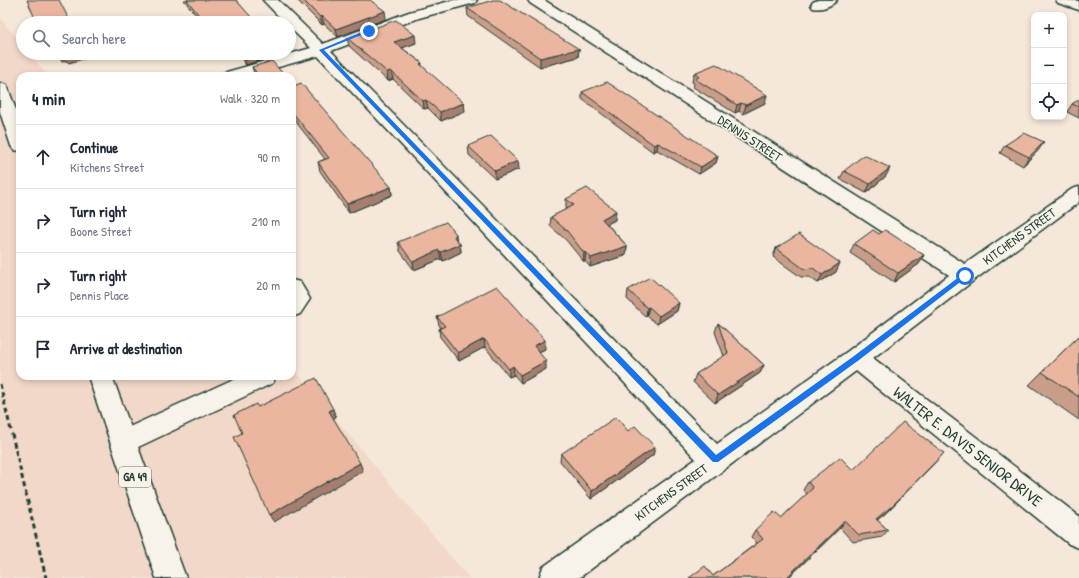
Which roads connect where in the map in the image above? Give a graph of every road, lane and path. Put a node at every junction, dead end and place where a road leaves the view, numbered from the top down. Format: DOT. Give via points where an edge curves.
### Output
graph roads {
  1 [pos="270,0"];
  2 [pos="470,0"];
  3 [pos="535,0"];
  4 [pos="1062,0"];
  5 [pos="1079,6"];
  6 [pos="286,16"];
  7 [pos="296,25"];
  8 [pos="321,50"];
  9 [pos="296,57"];
  10 [pos="286,60"];
  11 [pos="243,72"];
  12 [pos="0,88"];
  13 [pos="16,131"];
  14 [pos="1079,193"];
  15 [pos="965,276"];
  16 [pos="296,295"];
  17 [pos="296,303"];
  18 [pos="856,358"];
  19 [pos="101,380"];
  20 [pos="255,380"];
  21 [pos="0,384"];
  22 [pos="123,442"];
  23 [pos="716,460"];
  24 [pos="1079,534"];
  25 [pos="46,578"];
  26 [pos="171,578"];
  27 [pos="554,578"];
  1 -- 6 [label="street"];
  2 -- 8 [label="street" via="414,15"];
  3 -- 15 [label="street, DENNIS STREET"];
  4 -- 5 [label="street"];
  7 -- 8 [label="street"];
  8 -- 9 [label="street"];
  8 -- 23 [label="street"];
  10 -- 11 [label="street"];
  12 -- 13 [label="street"];
  14 -- 15 [label="street, KITCHENS STREET"];
  15 -- 18 [label="street, KITCHENS STREET"];
  16 -- 17 [label="street" via="299,300"];
  18 -- 23 [label="street, KITCHENS STREET"];
  18 -- 24 [label="street, WALTER E. DAVIS SENIOR DRIVE"];
  19 -- 22 [label="street, GA 49"];
  20 -- 22 [label="street"];
  21 -- 25 [label="path"];
  22 -- 26 [label="street, GA 49"];
  23 -- 27 [label="street, KITCHENS STREET"];
}
